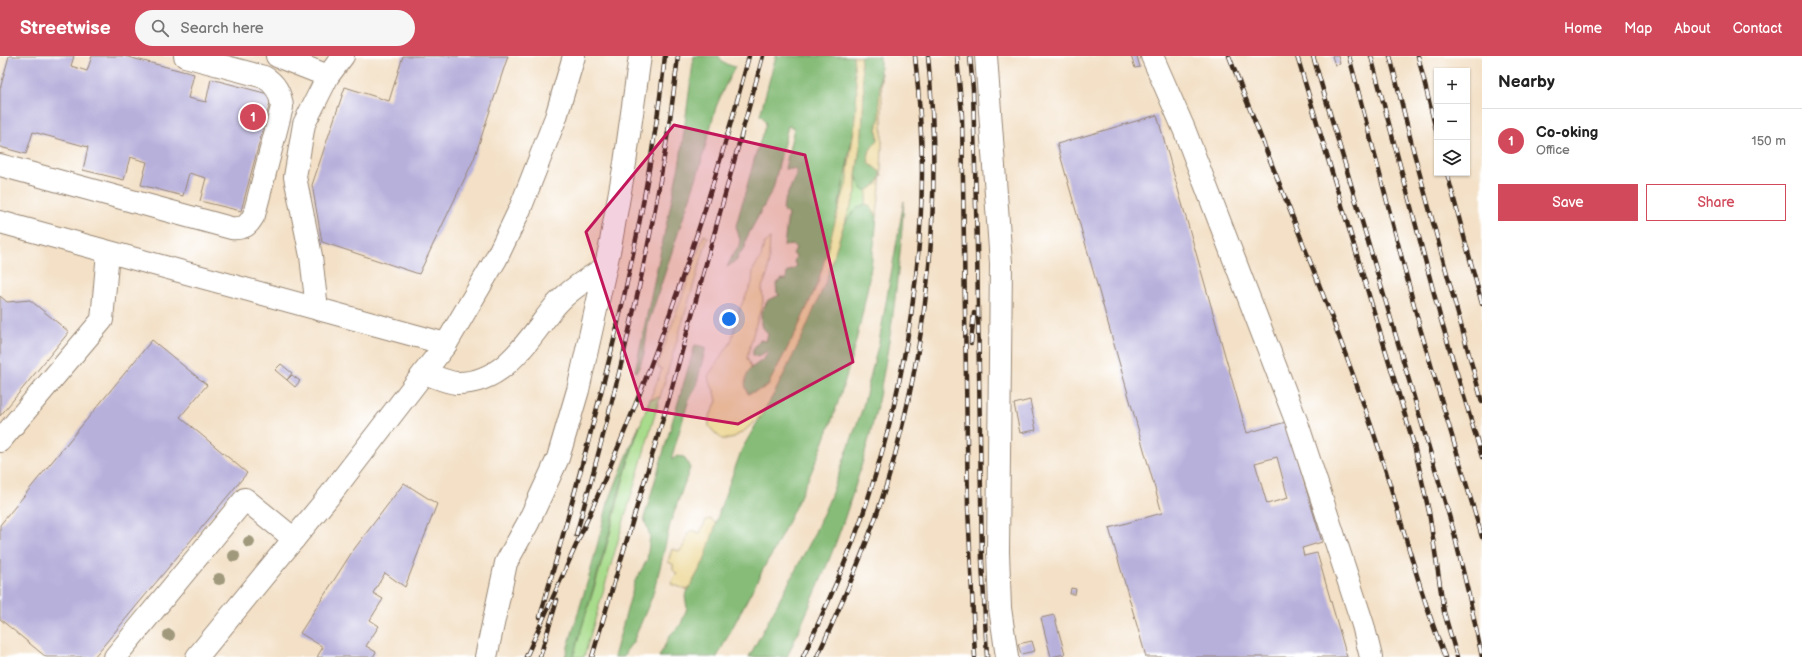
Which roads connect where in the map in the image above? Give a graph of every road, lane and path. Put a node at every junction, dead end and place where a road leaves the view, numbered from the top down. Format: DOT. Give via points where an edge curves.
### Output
graph roads {
  1 [pos="185,56"];
  2 [pos="277,56"];
  3 [pos="343,56"];
  4 [pos="574,56"];
  5 [pos="640,56"];
  6 [pos="986,56"];
  7 [pos="1152,56"];
  8 [pos="328,76"];
  9 [pos="269,156"];
  10 [pos="298,158"];
  11 [pos="0,165"];
  12 [pos="0,222"];
  13 [pos="108,252"];
  14 [pos="605,268"];
  15 [pos="317,309"];
  16 [pos="446,344"];
  17 [pos="424,373"];
  18 [pos="0,441"];
  19 [pos="294,538"];
  20 [pos="115,657"];
  21 [pos="197,657"];
  22 [pos="486,657"];
  23 [pos="1007,657"];
  24 [pos="1371,657"];
  1 -- 9 [label="street" via="264,76 273,84 282,99 282,107"];
  2 -- 8 [label="street"];
  3 -- 8 [label="street"];
  4 -- 16 [label="street" via="556,117 520,208 496,259"];
  5 -- 14 [label="street" via="625,163"];
  6 -- 23 [label="street" via="1001,263 998,552 1000,608"];
  7 -- 24 [label="street" via="1184,129 1297,423"];
  8 -- 10 [label="street" via="304,124"];
  9 -- 10 [label="street"];
  9 -- 11 [label="street" via="254,215 248,225 240,229"];
  10 -- 15 [label="street" via="295,177 311,256"];
  12 -- 13 [label="street"];
  13 -- 15 [label="street"];
  13 -- 18 [label="street" via="102,320"];
  14 -- 17 [label="street" via="580,283 556,305 508,364 486,378 455,383"];
  14 -- 22 [label="street" via="578,390 558,458 506,563"];
  15 -- 16 [label="street"];
  16 -- 17 [label="street"];
  17 -- 19 [label="street"];
  19 -- 20 [label="street" via="245,499"];
  19 -- 21 [label="street"];
}
